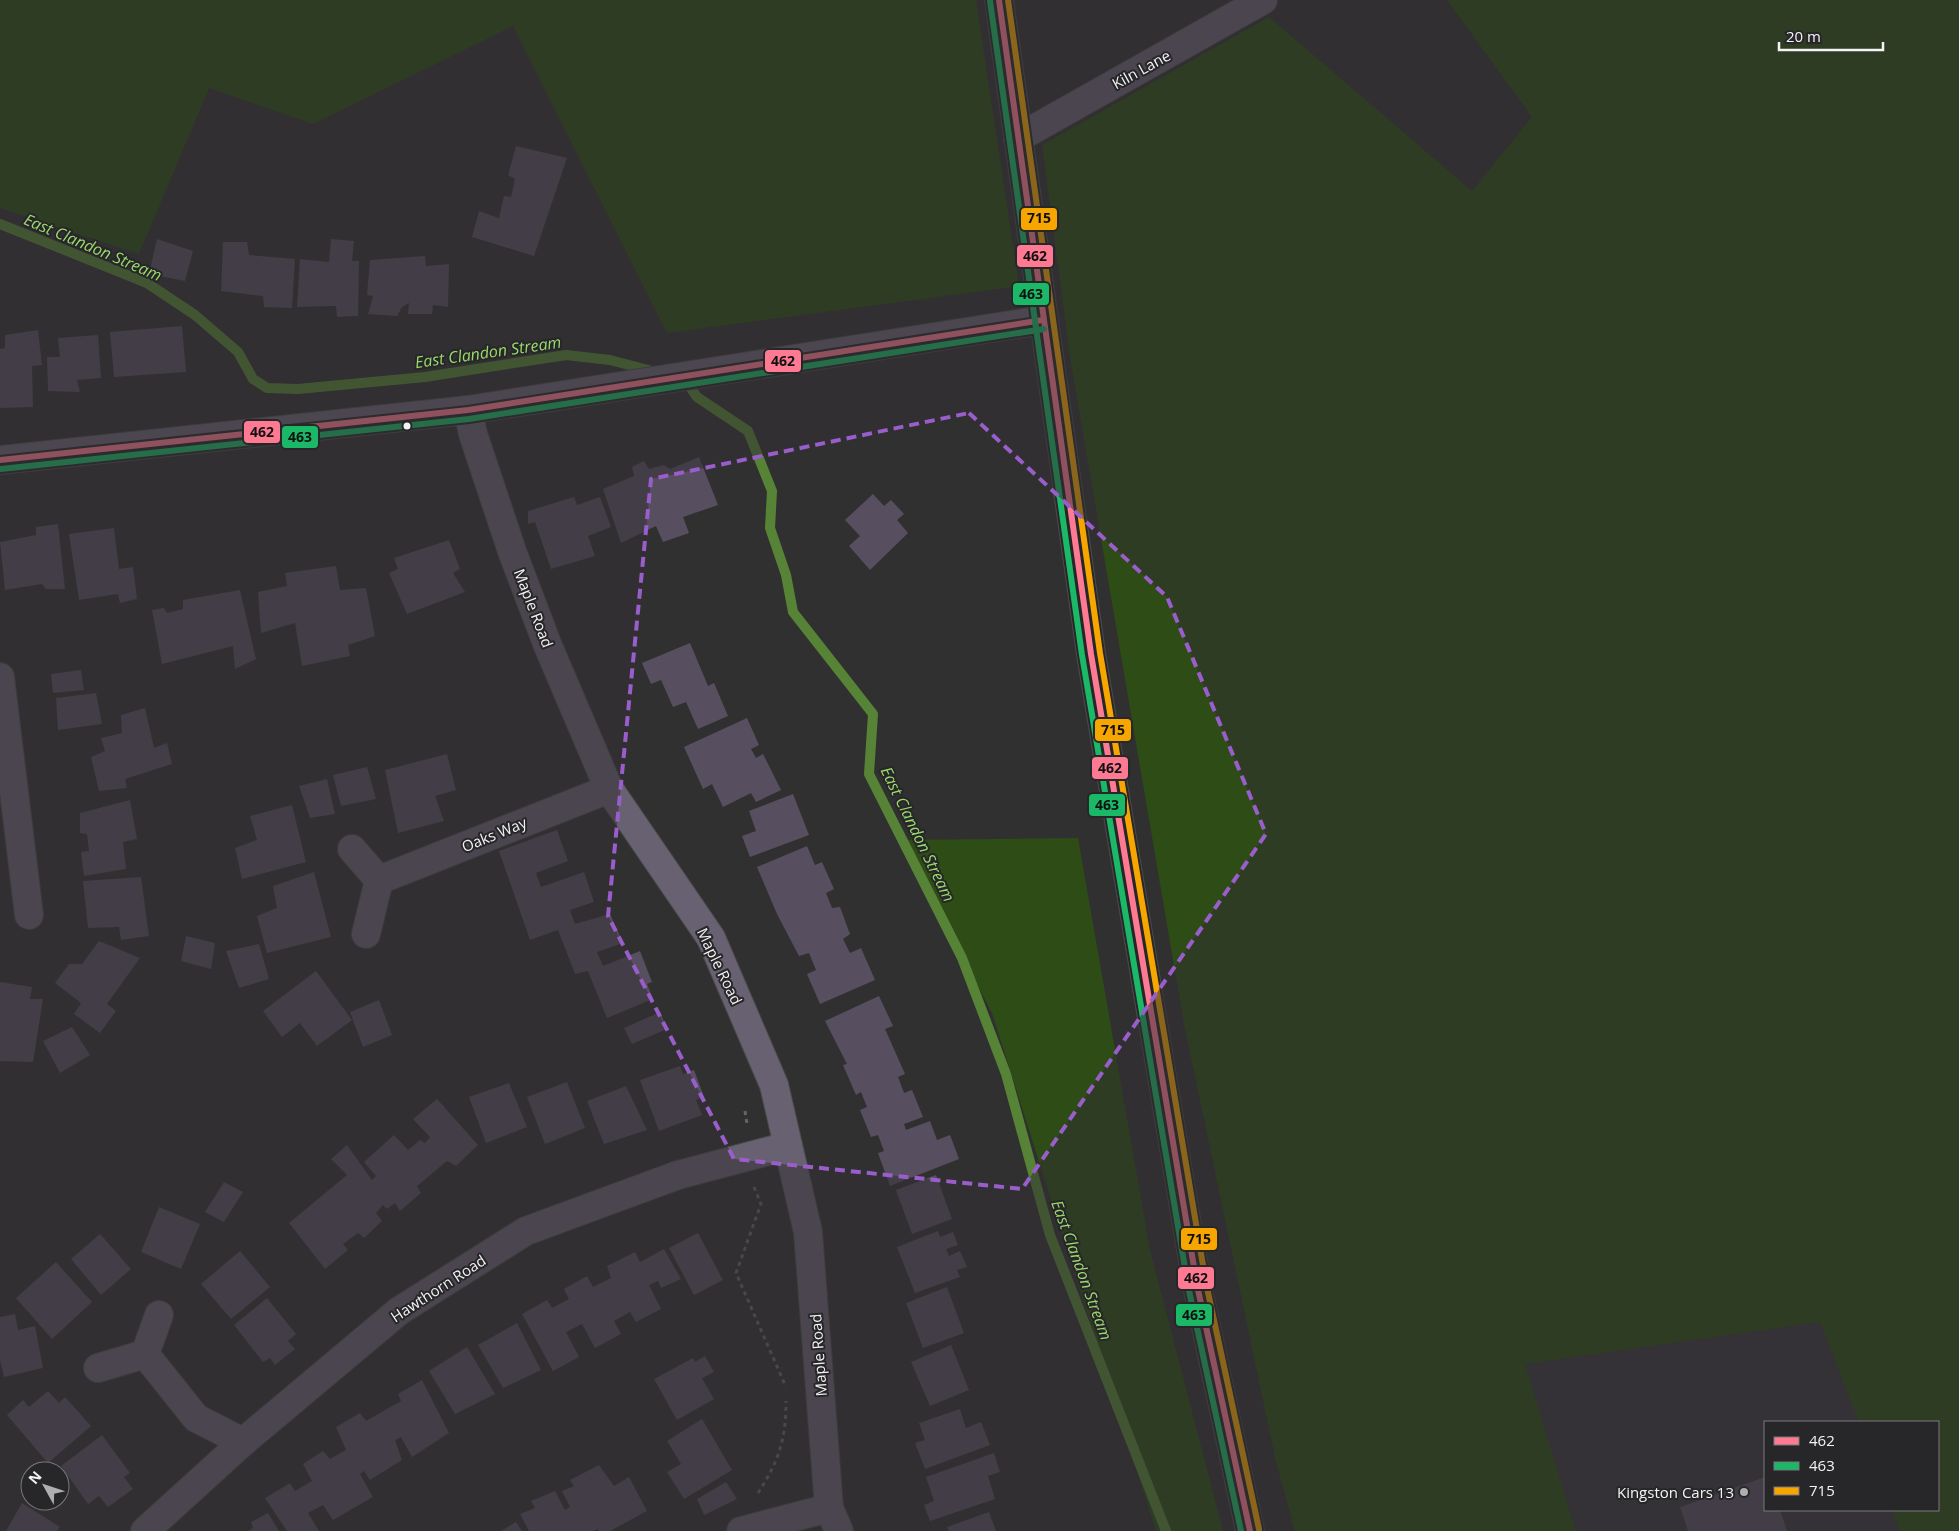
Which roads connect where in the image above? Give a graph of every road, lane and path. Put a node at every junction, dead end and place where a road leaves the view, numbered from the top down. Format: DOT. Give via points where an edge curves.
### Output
graph roads {
  1 [pos="999,0"];
  2 [pos="1263,0"];
  3 [pos="1018,138"];
  4 [pos="1044,320"];
  5 [pos="468,410"];
  6 [pos="0,460"];
  7 [pos="0,677"];
  8 [pos="610,789"];
  9 [pos="352,849"];
  10 [pos="379,880"];
  11 [pos="29,916"];
  12 [pos="366,934"];
  13 [pos="744,1103"];
  14 [pos="788,1146"];
  15 [pos="741,1158"];
  16 [pos="159,1315"];
  17 [pos="145,1354"];
  18 [pos="98,1368"];
  19 [pos="243,1442"];
  20 [pos="751,1499"];
  21 [pos="834,1519"];
  22 [pos="145,1531"];
  23 [pos="741,1531"];
  24 [pos="1250,1531"];
  1 -- 3 [label="main road"];
  2 -- 3 [label="street, Kiln Lane"];
  3 -- 4 [label="main road"];
  4 -- 5 [label="main road"];
  4 -- 24 [label="main road" via="1091,654 1157,1057 1198,1285"];
  5 -- 6 [label="main road"];
  5 -- 8 [label="street, Maple Road" via="513,554 548,646"];
  7 -- 11 [label="street"];
  8 -- 10 [label="street, Oaks Way"];
  8 -- 14 [label="street, Maple Road" via="710,938 774,1085"];
  9 -- 10 [label="street"];
  10 -- 12 [label="street"];
  13 -- 15 [label="path" via="748,1132"];
  14 -- 15 [label="street, Hawthorn Road"];
  14 -- 21 [label="street, Maple Road" via="808,1232"];
  15 -- 19 [label="street, Hawthorn Road" via="678,1176 526,1231 399,1312"];
  15 -- 20 [label="path" via="761,1204 736,1273 786,1387 786,1422 778,1460"];
  16 -- 17 [label="street"];
  17 -- 18 [label="street"];
  17 -- 19 [label="street" via="196,1418"];
  19 -- 22 [label="street, Hawthorn Road"];
  21 -- 23 [label="street"];
}
